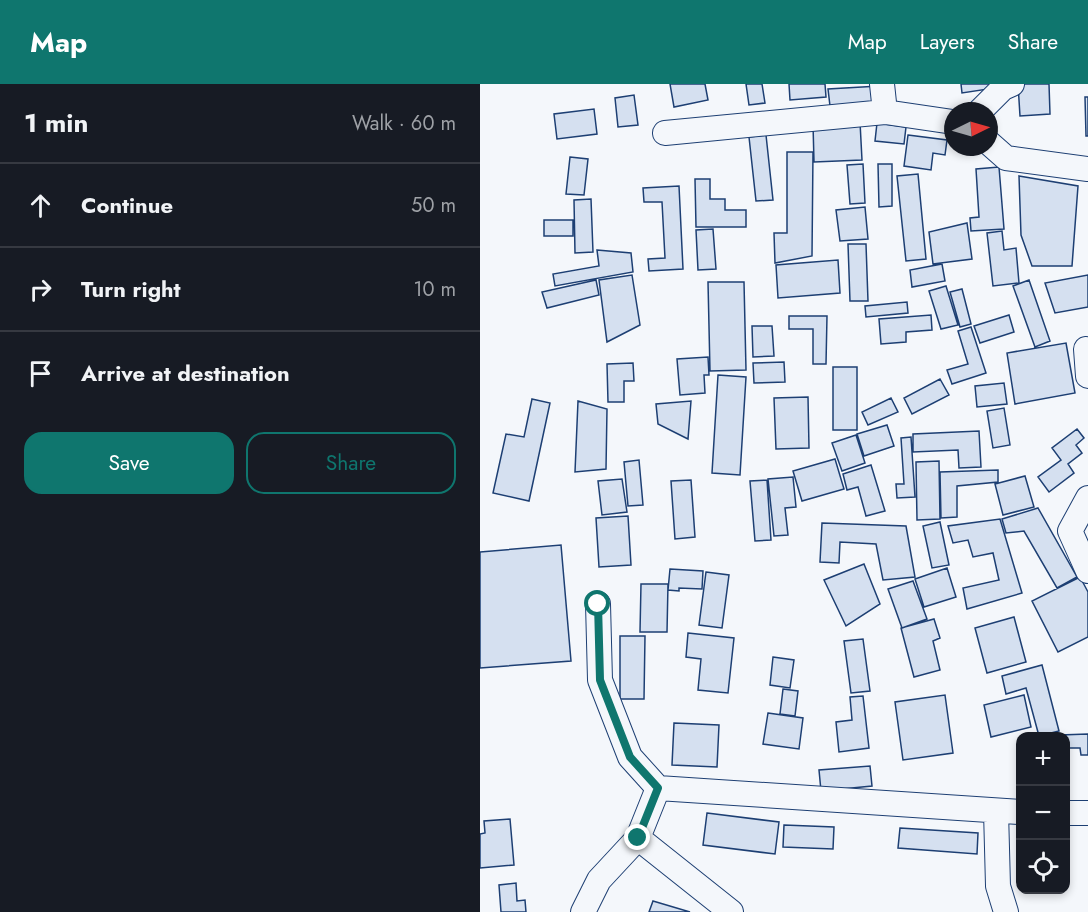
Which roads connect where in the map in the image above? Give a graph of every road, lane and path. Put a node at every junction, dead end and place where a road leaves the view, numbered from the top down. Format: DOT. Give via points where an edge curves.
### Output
graph roads {
  1 [pos="882,84"];
  2 [pos="1012,84"];
  3 [pos="989,102"];
  4 [pos="885,112"];
  5 [pos="944,121"];
  6 [pos="664,133"];
  7 [pos="998,151"];
  8 [pos="1088,169"];
  9 [pos="1086,350"];
  10 [pos="1088,376"];
  11 [pos="1088,498"];
  12 [pos="1088,571"];
  13 [pos="598,604"];
  14 [pos="658,788"];
  15 [pos="996,811"];
  16 [pos="1016,812"];
  17 [pos="1070,813"];
  18 [pos="1088,813"];
  19 [pos="638,838"];
  20 [pos="583,912"];
  21 [pos="731,912"];
  22 [pos="1006,912"];
  1 -- 4 [label="street"];
  2 -- 3 [label="street"];
  4 -- 5 [label="street"];
  4 -- 6 [label="street"];
  7 -- 8 [label="street" via="1006,158"];
  9 -- 10 [label="street"];
  11 -- 12 [label="street" via="1070,531"];
  13 -- 14 [label="street" via="600,680 630,757"];
  14 -- 15 [label="street"];
  14 -- 19 [label="street"];
  15 -- 16 [label="street"];
  15 -- 22 [label="street" via="998,886"];
  17 -- 18 [label="street"];
  19 -- 20 [label="street" via="599,880"];
  19 -- 21 [label="street"];
}
